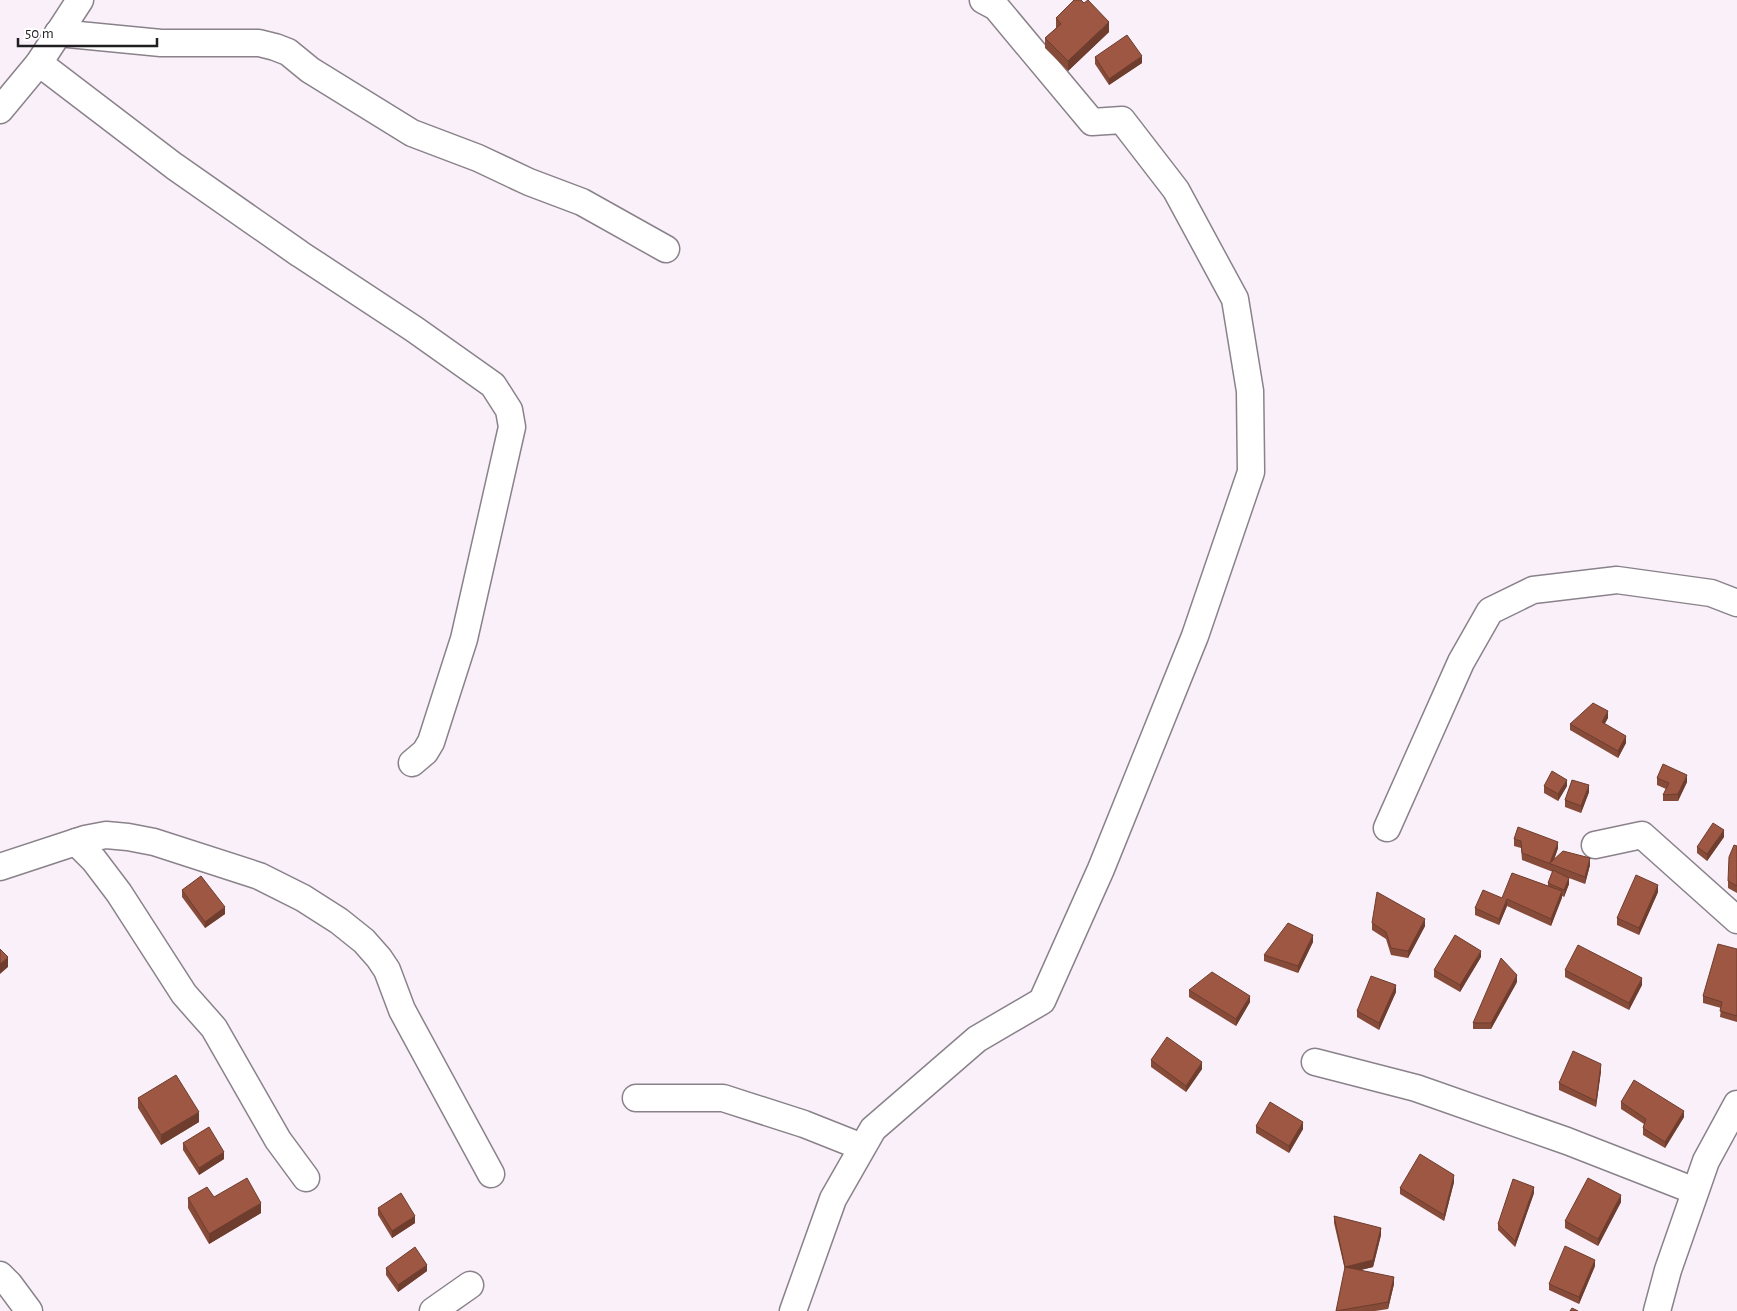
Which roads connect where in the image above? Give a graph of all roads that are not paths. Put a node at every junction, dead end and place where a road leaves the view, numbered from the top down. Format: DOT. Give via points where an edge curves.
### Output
graph roads {
  1 [pos="80,0"];
  2 [pos="983,0"];
  3 [pos="58,33"];
  4 [pos="39,63"];
  5 [pos="0,110"];
  6 [pos="666,249"];
  7 [pos="1737,603"];
  8 [pos="412,764"];
  9 [pos="1387,828"];
  10 [pos="76,842"];
  11 [pos="1596,844"];
  12 [pos="0,867"];
  13 [pos="1737,920"];
  14 [pos="1315,1062"];
  15 [pos="636,1098"];
  16 [pos="1737,1104"];
  17 [pos="862,1147"];
  18 [pos="491,1174"];
  19 [pos="306,1178"];
  20 [pos="1695,1191"];
  21 [pos="0,1275"];
  22 [pos="470,1286"];
  23 [pos="29,1311"];
  24 [pos="433,1311"];
  25 [pos="793,1311"];
  26 [pos="1657,1311"];
  1 -- 3 [label="street"];
  2 -- 17 [label="street" via="996,7 1092,122 1122,120 1176,190 1235,299 1250,391 1250,472 1191,645 1101,869 1042,1001 976,1039 872,1129"];
  3 -- 4 [label="street"];
  3 -- 6 [label="street" via="161,43 259,43 275,47 288,52 310,70 412,133 582,202"];
  4 -- 5 [label="street"];
  4 -- 8 [label="street" via="182,171 300,254 414,328 492,385 510,410 512,427 464,640 431,742"];
  7 -- 9 [label="street" via="1711,593 1617,580 1533,590 1490,611 1460,662"];
  10 -- 12 [label="street"];
  10 -- 18 [label="street" via="106,835 154,842 259,876 339,921 364,941 388,970 402,1010"];
  10 -- 19 [label="street" via="119,893 184,994 214,1028 278,1140"];
  11 -- 13 [label="street" via="1642,835"];
  14 -- 20 [label="street" via="1416,1088 1567,1141"];
  15 -- 17 [label="street" via="723,1098"];
  16 -- 20 [label="street" via="1706,1160"];
  17 -- 25 [label="street" via="833,1198"];
  20 -- 26 [label="street"];
  21 -- 23 [label="street"];
  22 -- 24 [label="street"];
}
